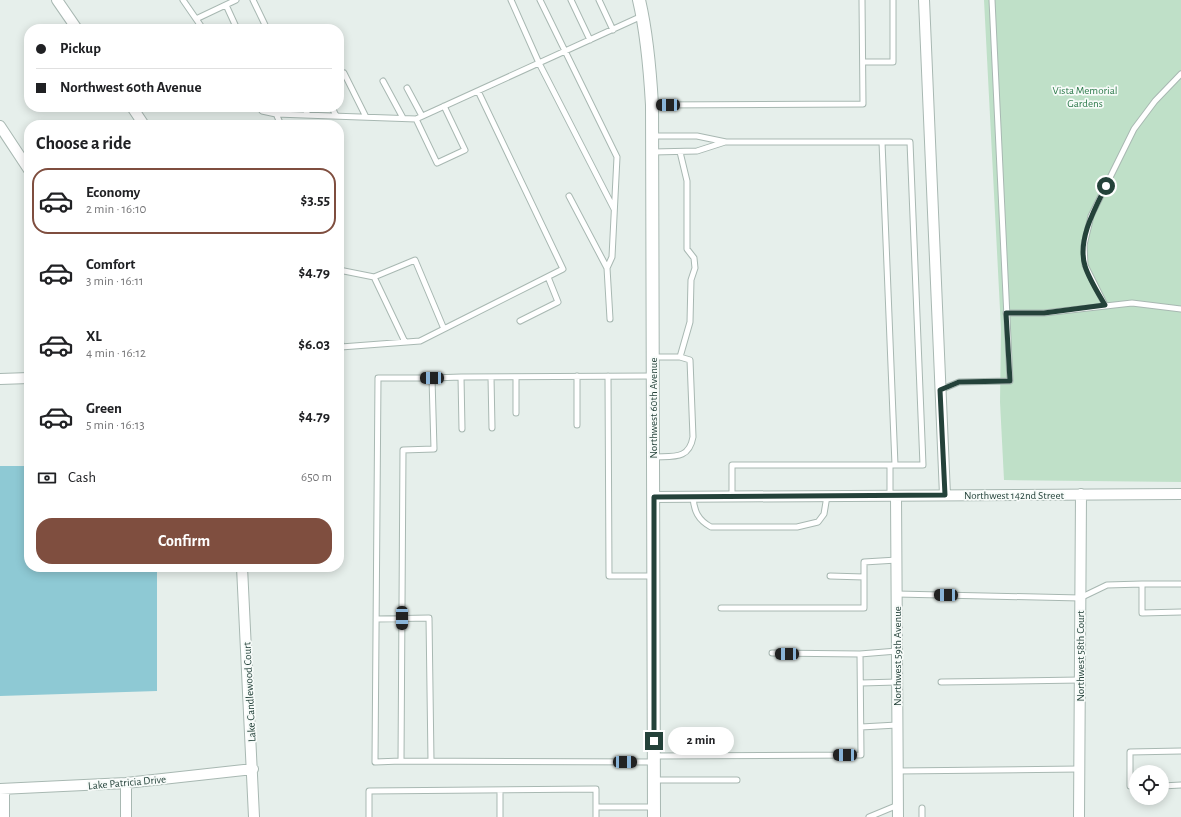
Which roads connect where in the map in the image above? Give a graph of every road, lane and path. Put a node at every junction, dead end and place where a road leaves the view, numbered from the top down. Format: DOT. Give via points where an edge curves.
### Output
graph roads {
  1 [pos="57,0"];
  2 [pos="183,0"];
  3 [pos="236,0"];
  4 [pos="253,0"];
  5 [pos="512,0"];
  6 [pos="540,0"];
  7 [pos="571,0"];
  8 [pos="598,0"];
  9 [pos="639,0"];
  10 [pos="862,0"];
  11 [pos="893,0"];
  12 [pos="924,0"];
  13 [pos="992,0"];
  14 [pos="226,5"];
  15 [pos="643,16"];
  16 [pos="196,19"];
  17 [pos="74,24"];
  18 [pos="200,24"];
  19 [pos="235,24"];
  20 [pos="265,24"];
  21 [pos="613,30"];
  22 [pos="590,40"];
  23 [pos="564,51"];
  24 [pos="539,62"];
  25 [pos="863,62"];
  26 [pos="344,73"];
  27 [pos="1181,74"];
  28 [pos="383,81"];
  29 [pos="407,88"];
  30 [pos="478,91"];
  31 [pos="652,105"];
  32 [pos="444,106"];
  33 [pos="267,112"];
  34 [pos="306,112"];
  35 [pos="334,112"];
  36 [pos="276,114"];
  37 [pos="308,115"];
  38 [pos="336,116"];
  39 [pos="422,116"];
  40 [pos="366,117"];
  41 [pos="403,118"];
  42 [pos="416,118"];
  43 [pos="278,120"];
  44 [pos="0,126"];
  45 [pos="653,136"];
  46 [pos="726,142"];
  47 [pos="882,142"];
  48 [pos="653,152"];
  49 [pos="680,152"];
  50 [pos="24,162"];
  51 [pos="569,196"];
  52 [pos="614,210"];
  53 [pos="607,268"];
  54 [pos="344,271"];
  55 [pos="374,277"];
  56 [pos="548,277"];
  57 [pos="1105,305"];
  58 [pos="1181,309"];
  59 [pos="1006,313"];
  60 [pos="610,319"];
  61 [pos="520,321"];
  62 [pos="444,329"];
  63 [pos="405,342"];
  64 [pos="344,347"];
  65 [pos="680,356"];
  66 [pos="653,357"];
  67 [pos="577,376"];
  68 [pos="608,376"];
  69 [pos="653,376"];
  70 [pos="461,377"];
  71 [pos="491,377"];
  72 [pos="516,377"];
  73 [pos="24,378"];
  74 [pos="432,378"];
  75 [pos="0,379"];
  76 [pos="940,390"];
  77 [pos="516,413"];
  78 [pos="577,425"];
  79 [pos="492,428"];
  80 [pos="462,429"];
  81 [pos="654,457"];
  82 [pos="892,465"];
  83 [pos="1080,494"];
  84 [pos="1181,494"];
  85 [pos="945,495"];
  86 [pos="827,496"];
  87 [pos="893,496"];
  88 [pos="654,497"];
  89 [pos="693,497"];
  90 [pos="732,497"];
  91 [pos="897,560"];
  92 [pos="242,572"];
  93 [pos="654,576"];
  94 [pos="830,576"];
  95 [pos="864,577"];
  96 [pos="1142,584"];
  97 [pos="1181,584"];
  98 [pos="897,594"];
  99 [pos="1080,598"];
  100 [pos="721,608"];
  101 [pos="1181,612"];
  102 [pos="402,618"];
  103 [pos="376,619"];
  104 [pos="897,651"];
  105 [pos="772,654"];
  106 [pos="860,654"];
  107 [pos="1080,680"];
  108 [pos="897,682"];
  109 [pos="941,682"];
  110 [pos="861,683"];
  111 [pos="897,725"];
  112 [pos="861,727"];
  113 [pos="1181,752"];
  114 [pos="654,759"];
  115 [pos="401,761"];
  116 [pos="431,761"];
  117 [pos="1130,765"];
  118 [pos="253,769"];
  119 [pos="1080,769"];
  120 [pos="898,771"];
  121 [pos="654,780"];
  122 [pos="737,780"];
  123 [pos="126,783"];
  124 [pos="1181,785"];
  125 [pos="1169,786"];
  126 [pos="2,789"];
  127 [pos="500,790"];
  128 [pos="898,805"];
  129 [pos="596,807"];
  130 [pos="922,808"];
  131 [pos="654,812"];
  132 [pos="4,817"];
  133 [pos="126,817"];
  134 [pos="254,817"];
  135 [pos="369,817"];
  136 [pos="500,817"];
  137 [pos="596,817"];
  138 [pos="869,817"];
  139 [pos="898,817"];
  140 [pos="922,817"];
  141 [pos="1079,817"];
  1 -- 17 [label="street"];
  2 -- 16 [label="lane"];
  3 -- 14 [label="lane"];
  4 -- 20 [label="lane"];
  5 -- 24 [label="lane"];
  6 -- 23 [label="lane"];
  7 -- 22 [label="lane"];
  8 -- 21 [label="lane"];
  9 -- 15 [label="street, Northwest 60th Avenue"];
  10 -- 25 [label="lane"];
  11 -- 25 [label="lane" via="893,62"];
  12 -- 76 [label="street"];
  13 -- 59 [label="lane"];
  14 -- 16 [label="lane"];
  14 -- 19 [label="lane"];
  15 -- 21 [label="lane"];
  15 -- 31 [label="street, Northwest 60th Avenue"];
  16 -- 18 [label="lane"];
  21 -- 22 [label="lane"];
  22 -- 23 [label="lane"];
  23 -- 24 [label="lane"];
  23 -- 52 [label="lane" via="617,157"];
  24 -- 30 [label="lane"];
  24 -- 52 [label="lane"];
  25 -- 31 [label="lane" via="863,104"];
  26 -- 40 [label="lane"];
  27 -- 57 [label="lane" via="1155,101 1134,129 1091,216 1084,245 1085,265"];
  28 -- 41 [label="lane"];
  29 -- 39 [label="lane"];
  30 -- 32 [label="lane"];
  30 -- 56 [label="lane" via="563,269"];
  31 -- 45 [label="street, Northwest 60th Avenue"];
  32 -- 39 [label="lane"];
  32 -- 42 [label="lane" via="465,150 444,160 437,163"];
  33 -- 36 [label="lane"];
  34 -- 37 [label="lane"];
  35 -- 38 [label="lane"];
  36 -- 37 [label="lane"];
  36 -- 43 [label="lane"];
  37 -- 38 [label="lane"];
  38 -- 40 [label="lane"];
  39 -- 42 [label="lane"];
  40 -- 41 [label="lane"];
  41 -- 42 [label="lane"];
  44 -- 50 [label="street"];
  45 -- 46 [label="lane" via="697,136"];
  45 -- 48 [label="street, Northwest 60th Avenue"];
  46 -- 47 [label="lane"];
  46 -- 49 [label="lane" via="697,151"];
  47 -- 82 [label="lane"];
  47 -- 82 [label="lane" via="910,142 923,465"];
  48 -- 49 [label="lane"];
  48 -- 66 [label="street, Northwest 60th Avenue"];
  49 -- 65 [label="lane" via="688,181 688,249 694,258 695,268 691,280 690,322"];
  51 -- 53 [label="lane"];
  52 -- 53 [label="lane" via="612,257"];
  53 -- 60 [label="lane"];
  54 -- 55 [label="lane"];
  55 -- 62 [label="lane" via="415,260"];
  55 -- 63 [label="lane"];
  56 -- 61 [label="lane" via="558,302"];
  56 -- 62 [label="lane"];
  57 -- 58 [label="lane" via="1132,303"];
  57 -- 59 [label="lane" via="1044,313"];
  59 -- 76 [label="lane" via="1010,381 959,382"];
  62 -- 63 [label="lane" via="420,341"];
  63 -- 64 [label="lane"];
  65 -- 66 [label="lane"];
  65 -- 81 [label="lane" via="690,360 693,437 691,447 686,452 676,455"];
  66 -- 69 [label="street, Northwest 60th Avenue"];
  67 -- 68 [label="lane"];
  67 -- 72 [label="lane"];
  67 -- 78 [label="lane"];
  68 -- 69 [label="lane"];
  68 -- 93 [label="lane" via="609,576"];
  69 -- 81 [label="street, Northwest 60th Avenue"];
  70 -- 71 [label="lane"];
  70 -- 74 [label="lane"];
  70 -- 80 [label="lane"];
  71 -- 72 [label="lane"];
  71 -- 79 [label="lane"];
  72 -- 77 [label="lane"];
  73 -- 75 [label="street"];
  74 -- 102 [label="lane" via="434,449 403,450"];
  74 -- 103 [label="lane" via="378,378"];
  76 -- 85 [label="street"];
  81 -- 88 [label="street, Northwest 60th Avenue"];
  82 -- 87 [label="lane"];
  82 -- 90 [label="lane" via="732,465"];
  83 -- 84 [label="street, Northwest 142nd Street"];
  83 -- 85 [label="street, Northwest 142nd Street"];
  83 -- 99 [label="street, Northwest 58th Court"];
  85 -- 87 [label="street, Northwest 142nd Street"];
  86 -- 87 [label="street, Northwest 142nd Street"];
  86 -- 89 [label="lane" via="824,514 818,522 797,527 711,527 697,515"];
  86 -- 90 [label="street, Northwest 142nd Street"];
  87 -- 91 [label="street, Northwest 59th Avenue"];
  88 -- 89 [label="street, Northwest 142nd Street"];
  88 -- 93 [label="street, Northwest 60th Avenue"];
  89 -- 90 [label="street, Northwest 142nd Street"];
  91 -- 95 [label="lane" via="864,562"];
  91 -- 98 [label="street, Northwest 59th Avenue"];
  92 -- 118 [label="street, Lake Candlewood Court"];
  93 -- 114 [label="street, Northwest 60th Avenue"];
  94 -- 95 [label="lane"];
  95 -- 100 [label="lane" via="864,608"];
  96 -- 97 [label="lane"];
  96 -- 99 [label="lane" via="1107,584"];
  96 -- 101 [label="lane" via="1142,612"];
  98 -- 99 [label="lane"];
  98 -- 104 [label="street, Northwest 59th Avenue"];
  99 -- 107 [label="street, Northwest 58th Court"];
  102 -- 103 [label="lane"];
  102 -- 115 [label="lane"];
  102 -- 116 [label="lane" via="429,618"];
  103 -- 115 [label="lane" via="375,762"];
  104 -- 106 [label="lane"];
  104 -- 108 [label="street, Northwest 59th Avenue"];
  105 -- 106 [label="lane"];
  106 -- 110 [label="lane"];
  107 -- 109 [label="lane"];
  107 -- 119 [label="street, Northwest 58th Court"];
  108 -- 110 [label="lane"];
  108 -- 111 [label="street, Northwest 59th Avenue"];
  110 -- 112 [label="lane"];
  111 -- 112 [label="lane"];
  111 -- 120 [label="street, Northwest 59th Avenue"];
  112 -- 114 [label="lane" via="861,755"];
  113 -- 117 [label="lane" via="1130,752"];
  114 -- 116 [label="lane"];
  114 -- 121 [label="street, Northwest 60th Avenue"];
  115 -- 116 [label="lane"];
  118 -- 123 [label="street, Lake Patricia Drive"];
  118 -- 134 [label="street, Lake Candlewood Court"];
  119 -- 120 [label="lane"];
  119 -- 141 [label="street, Northwest 58th Court"];
  120 -- 128 [label="street, Northwest 59th Avenue"];
  121 -- 122 [label="lane"];
  121 -- 131 [label="street, Northwest 60th Avenue"];
  123 -- 126 [label="street, Lake Patricia Drive"];
  123 -- 133 [label="street"];
  124 -- 125 [label="lane"];
  126 -- 132 [label="street"];
  127 -- 129 [label="lane" via="596,789"];
  127 -- 135 [label="lane" via="369,791"];
  127 -- 136 [label="lane"];
  128 -- 138 [label="lane"];
  128 -- 139 [label="street, Northwest 59th Avenue"];
  129 -- 131 [label="lane"];
  129 -- 137 [label="lane"];
  130 -- 140 [label="lane"];
}
